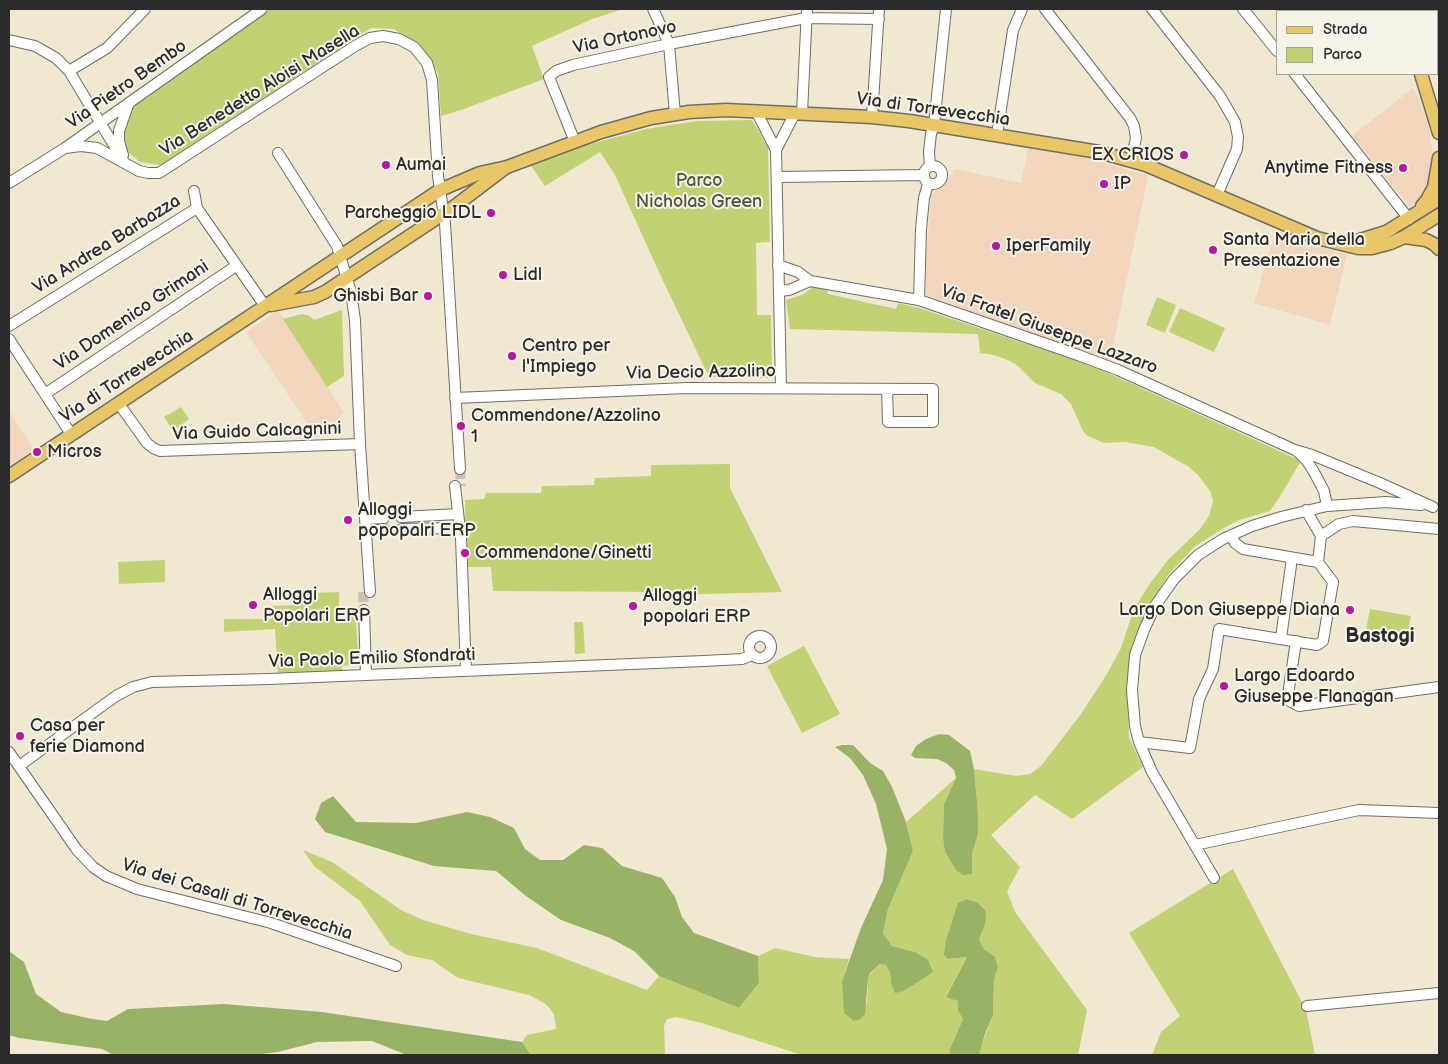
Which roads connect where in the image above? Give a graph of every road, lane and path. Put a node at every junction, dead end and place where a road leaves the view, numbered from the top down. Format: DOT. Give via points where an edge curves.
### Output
graph roads {
  1 [pos="145,9"];
  2 [pos="262,9"];
  3 [pos="653,9"];
  4 [pos="946,9"];
  5 [pos="1022,9"];
  6 [pos="1045,9"];
  7 [pos="1152,9"];
  8 [pos="1243,9"];
  9 [pos="807,13"];
  10 [pos="879,14"];
  11 [pos="9,40"];
  12 [pos="669,44"];
  13 [pos="1276,50"];
  14 [pos="69,71"];
  15 [pos="1296,75"];
  16 [pos="1422,75"];
  17 [pos="1430,75"];
  18 [pos="1439,102"];
  19 [pos="128,105"];
  20 [pos="756,111"];
  21 [pos="799,113"];
  22 [pos="675,114"];
  23 [pos="872,117"];
  24 [pos="100,124"];
  25 [pos="934,125"];
  26 [pos="1439,133"];
  27 [pos="997,136"];
  28 [pos="575,142"];
  29 [pos="65,148"];
  30 [pos="776,150"];
  31 [pos="278,153"];
  32 [pos="1439,158"];
  33 [pos="1131,160"];
  34 [pos="125,163"];
  35 [pos="930,166"];
  36 [pos="507,167"];
  37 [pos="777,178"];
  38 [pos="926,179"];
  39 [pos="9,183"];
  40 [pos="440,190"];
  41 [pos="194,191"];
  42 [pos="1217,195"];
  43 [pos="1439,199"];
  44 [pos="198,208"];
  45 [pos="444,213"];
  46 [pos="1439,215"];
  47 [pos="1409,218"];
  48 [pos="1404,236"];
  49 [pos="1344,245"];
  50 [pos="1439,249"];
  51 [pos="339,256"];
  52 [pos="778,265"];
  53 [pos="236,266"];
  54 [pos="347,278"];
  55 [pos="810,281"];
  56 [pos="779,291"];
  57 [pos="919,300"];
  58 [pos="265,306"];
  59 [pos="9,326"];
  60 [pos="9,339"];
  61 [pos="781,388"];
  62 [pos="887,389"];
  63 [pos="45,394"];
  64 [pos="455,398"];
  65 [pos="119,404"];
  66 [pos="71,434"];
  67 [pos="360,444"];
  68 [pos="1295,450"];
  69 [pos="457,470"];
  70 [pos="9,476"];
  71 [pos="458,486"];
  72 [pos="1327,506"];
  73 [pos="1436,507"];
  74 [pos="1306,510"];
  75 [pos="458,514"];
  76 [pos="401,517"];
  77 [pos="384,518"];
  78 [pos="365,519"];
  79 [pos="459,528"];
  80 [pos="402,529"];
  81 [pos="1439,529"];
  82 [pos="366,530"];
  83 [pos="385,530"];
  84 [pos="1231,535"];
  85 [pos="1321,536"];
  86 [pos="1292,558"];
  87 [pos="1318,562"];
  88 [pos="367,592"];
  89 [pos="367,610"];
  90 [pos="1281,638"];
  91 [pos="1296,641"];
  92 [pos="752,655"];
  93 [pos="466,671"];
  94 [pos="369,674"];
  95 [pos="1439,687"];
  96 [pos="1139,742"];
  97 [pos="9,752"];
  98 [pos="19,766"];
  99 [pos="1439,812"];
  100 [pos="1195,845"];
  101 [pos="1214,878"];
  102 [pos="396,966"];
  103 [pos="1439,993"];
  104 [pos="1307,1006"];
  1 -- 14 [label="street" via="107,48"];
  2 -- 19 [label="street, Via Pietro Bembo"];
  3 -- 12 [label="street"];
  4 -- 25 [label="street"];
  5 -- 27 [label="street" via="1013,30"];
  6 -- 33 [label="street" via="1130,118 1136,136"];
  7 -- 42 [label="street" via="1220,96 1235,122 1237,149"];
  8 -- 13 [label="street"];
  9 -- 10 [label="street, Via Ortonovo"];
  9 -- 12 [label="street, Via Ortonovo"];
  9 -- 21 [label="street"];
  10 -- 23 [label="street"];
  11 -- 14 [label="street" via="35,46 56,58"];
  12 -- 22 [label="street"];
  12 -- 28 [label="street, Via Ortonovo" via="573,65 549,77"];
  14 -- 24 [label="street"];
  15 -- 47 [label="street"];
  16 -- 26 [label="main road"];
  17 -- 18 [label="main road"];
  19 -- 24 [label="street, Via Pietro Bembo"];
  19 -- 34 [label="street" via="119,136"];
  20 -- 21 [label="main road, Via di Torrevecchia"];
  20 -- 22 [label="main road, Via di Torrevecchia" via="714,110"];
  20 -- 30 [label="street"];
  21 -- 23 [label="main road, Via di Torrevecchia"];
  21 -- 30 [label="street"];
  22 -- 28 [label="main road, Via di Torrevecchia" via="626,124"];
  23 -- 25 [label="main road, Via di Torrevecchia"];
  24 -- 29 [label="street, Via Pietro Bembo"];
  24 -- 34 [label="street"];
  25 -- 27 [label="main road, Via di Torrevecchia"];
  25 -- 35 [label="street"];
  27 -- 33 [label="main road, Via di Torrevecchia"];
  28 -- 36 [label="main road, Via di Torrevecchia"];
  29 -- 34 [label="street, Via Benedetto Aloisi Masella" via="91,147"];
  29 -- 39 [label="street, Via Pietro Bembo"];
  30 -- 37 [label="street"];
  31 -- 51 [label="street" via="335,244"];
  32 -- 47 [label="main road" via="1432,192"];
  33 -- 42 [label="main road, Via di Torrevecchia"];
  34 -- 40 [label="street, Via Benedetto Aloisi Masella" via="145,173 165,170 355,46 370,38 388,37 414,47 429,68"];
  35 -- 38 [label="street" via="925,170"];
  35 -- 38 [label="street" via="939,168 942,178 936,184"];
  36 -- 40 [label="main road, Via di Torrevecchia" via="480,173"];
  36 -- 45 [label="main road, Via di Torrevecchia"];
  37 -- 38 [label="street"];
  37 -- 52 [label="street"];
  38 -- 57 [label="street"];
  40 -- 45 [label="street"];
  40 -- 51 [label="main road, Via di Torrevecchia"];
  41 -- 44 [label="street"];
  42 -- 49 [label="main road, Via di Torrevecchia" via="1317,238"];
  43 -- 47 [label="main road"];
  44 -- 53 [label="street"];
  44 -- 59 [label="street, Via Andrea Barbazza"];
  45 -- 54 [label="main road, Via di Torrevecchia"];
  45 -- 64 [label="street"];
  46 -- 48 [label="main road, Via di Torrevecchia"];
  47 -- 49 [label="main road" via="1382,234"];
  48 -- 49 [label="main road, Via di Torrevecchia" via="1372,248"];
  48 -- 50 [label="main road" via="1426,240"];
  51 -- 54 [label="street"];
  51 -- 58 [label="main road, Via di Torrevecchia"];
  52 -- 55 [label="street" via="798,272"];
  52 -- 56 [label="street"];
  53 -- 58 [label="street"];
  53 -- 63 [label="street, Via Domenico Grimani"];
  54 -- 58 [label="main road, Via di Torrevecchia" via="317,296"];
  54 -- 67 [label="street" via="355,320"];
  55 -- 56 [label="street"];
  55 -- 57 [label="street, Via Fratel Giuseppe Lazzaro"];
  56 -- 61 [label="street"];
  57 -- 68 [label="street, Via Fratel Giuseppe Lazzaro" via="1101,363"];
  58 -- 65 [label="main road, Via di Torrevecchia"];
  60 -- 63 [label="street"];
  61 -- 62 [label="street, Via Decio Azzolino"];
  61 -- 64 [label="street, Via Decio Azzolino" via="687,388"];
  62 -- 62 [label="street, Via Decio Azzolino" via="888,422 933,422 933,389"];
  63 -- 66 [label="street"];
  64 -- 69 [label="street"];
  65 -- 66 [label="main road, Via di Torrevecchia"];
  65 -- 67 [label="street, Via Guido Calcagnini" via="147,443 160,451"];
  66 -- 70 [label="main road, Via di Torrevecchia"];
  67 -- 78 [label="street"];
  68 -- 72 [label="street, Via Fratel Giuseppe Lazzaro" via="1314,472 1324,491"];
  68 -- 73 [label="street, Via Fratel Giuseppe Lazzaro"];
  71 -- 75 [label="street"];
  72 -- 73 [label="street" via="1386,502"];
  72 -- 74 [label="street"];
  74 -- 84 [label="street"];
  74 -- 85 [label="street"];
  75 -- 76 [label="street"];
  75 -- 79 [label="street"];
  77 -- 78 [label="street"];
  78 -- 82 [label="street"];
  79 -- 80 [label="street"];
  79 -- 93 [label="street"];
  81 -- 85 [label="street" via="1353,521 1339,524"];
  82 -- 83 [label="street"];
  82 -- 88 [label="street"];
  84 -- 86 [label="street" via="1242,549"];
  84 -- 96 [label="street" via="1203,551 1180,572 1160,597 1149,618 1137,648 1132,679"];
  85 -- 87 [label="street"];
  86 -- 87 [label="street"];
  86 -- 90 [label="street"];
  87 -- 91 [label="street" via="1332,582 1323,641 1317,645"];
  89 -- 94 [label="street"];
  90 -- 91 [label="street"];
  90 -- 96 [label="street" via="1219,629 1213,668 1198,699 1190,748"];
  91 -- 95 [label="street" via="1288,695 1291,702 1299,706"];
  92 -- 93 [label="street, Via Paolo Emilio Sfondrati" via="742,659"];
  93 -- 94 [label="street, Via Paolo Emilio Sfondrati"];
  94 -- 98 [label="street, Via Paolo Emilio Sfondrati" via="152,682 116,696"];
  96 -- 100 [label="street" via="1152,772"];
  97 -- 98 [label="street, Via dei Casali di Torrevecchia"];
  98 -- 102 [label="street, Via dei Casali di Torrevecchia" via="77,850 106,876 137,889 271,923"];
  99 -- 100 [label="street" via="1358,810"];
  100 -- 101 [label="street"];
  103 -- 104 [label="street"];
}
